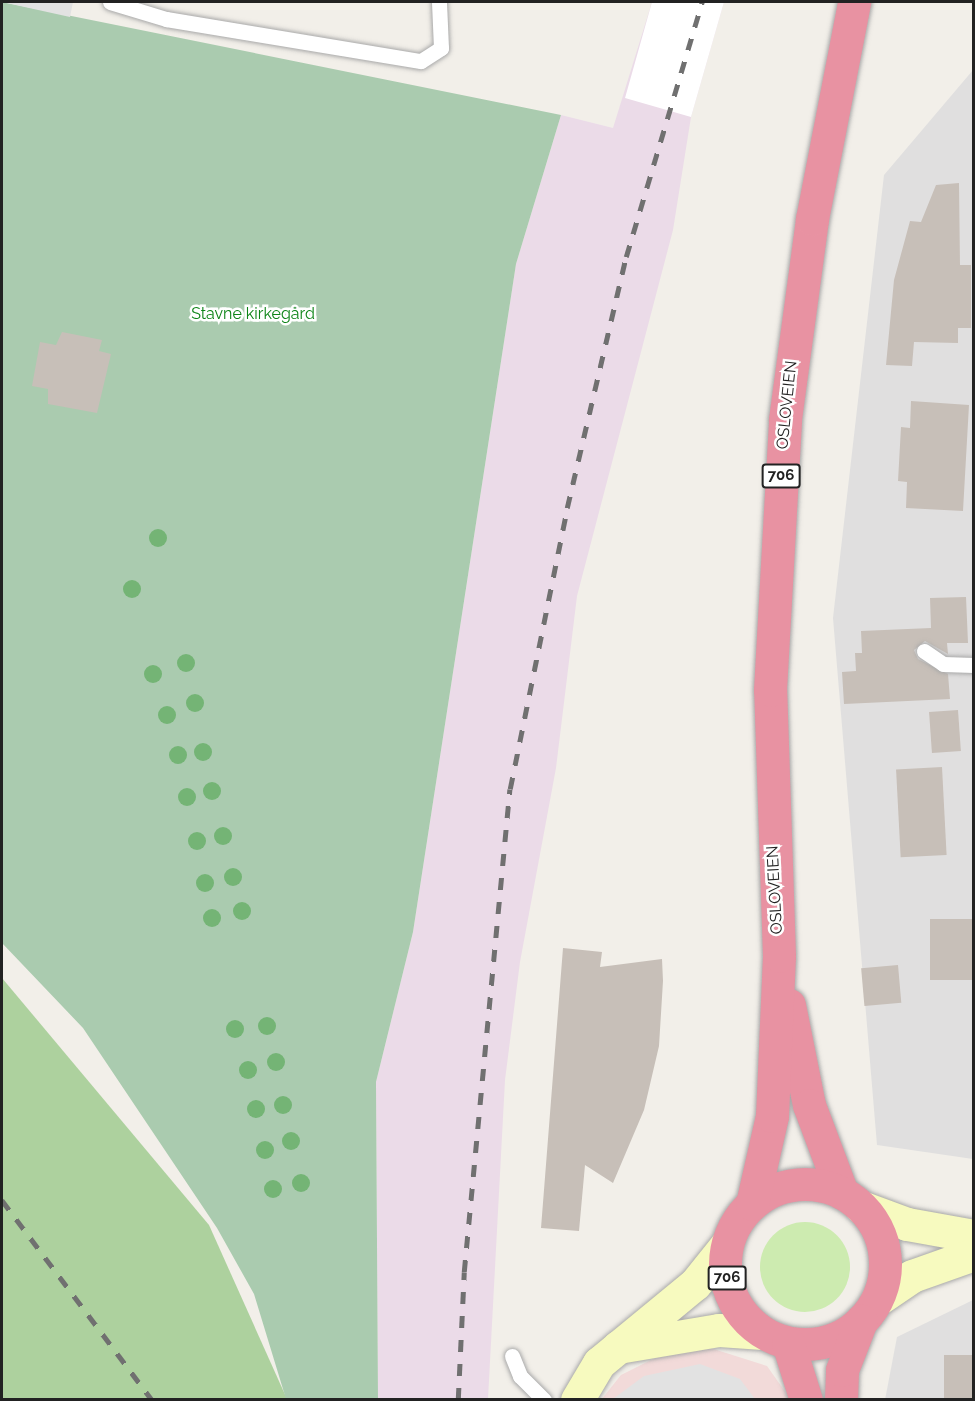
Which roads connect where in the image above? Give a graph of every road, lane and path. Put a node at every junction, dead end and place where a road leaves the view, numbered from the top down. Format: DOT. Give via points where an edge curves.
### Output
graph roads {
  1 [pos="110,2"];
  2 [pos="439,2"];
  3 [pos="854,2"];
  4 [pos="924,651"];
  5 [pos="974,666"];
  6 [pos="779,957"];
  7 [pos="852,1200"];
  8 [pos="752,1204"];
  9 [pos="974,1236"];
  10 [pos="727,1244"];
  11 [pos="974,1254"];
  12 [pos="869,1311"];
  13 [pos="776,1338"];
  14 [pos="616,1348"];
  15 [pos="512,1356"];
  16 [pos="544,1400"];
  17 [pos="577,1400"];
  18 [pos="806,1400"];
  19 [pos="841,1400"];
  1 -- 2 [label="lane" via="166,19 421,61 441,48"];
  3 -- 6 [label="highway, OSLOVEIEN / 706" via="810,230 778,501 770,690"];
  4 -- 5 [label="lane" via="943,664"];
  6 -- 7 [label="highway, OSLOVEIEN / 706" via="809,1105"];
  6 -- 8 [label="highway, OSLOVEIEN / 706" via="772,1116"];
  7 -- 8 [label="highway" via="795,1185"];
  7 -- 9 [label="street" via="907,1224"];
  7 -- 12 [label="highway, 706" via="884,1250 884,1276"];
  8 -- 10 [label="highway, 706"];
  10 -- 13 [label="highway, 706" via="729,1292 743,1315"];
  10 -- 14 [label="street" via="695,1284"];
  11 -- 12 [label="street" via="912,1276"];
  12 -- 13 [label="highway" via="824,1341"];
  12 -- 19 [label="highway, 706" via="842,1370"];
  13 -- 14 [label="street" via="719,1330"];
  13 -- 18 [label="highway, 706"];
  14 -- 17 [label="street" via="599,1363"];
  15 -- 16 [label="lane" via="520,1376"];
}
